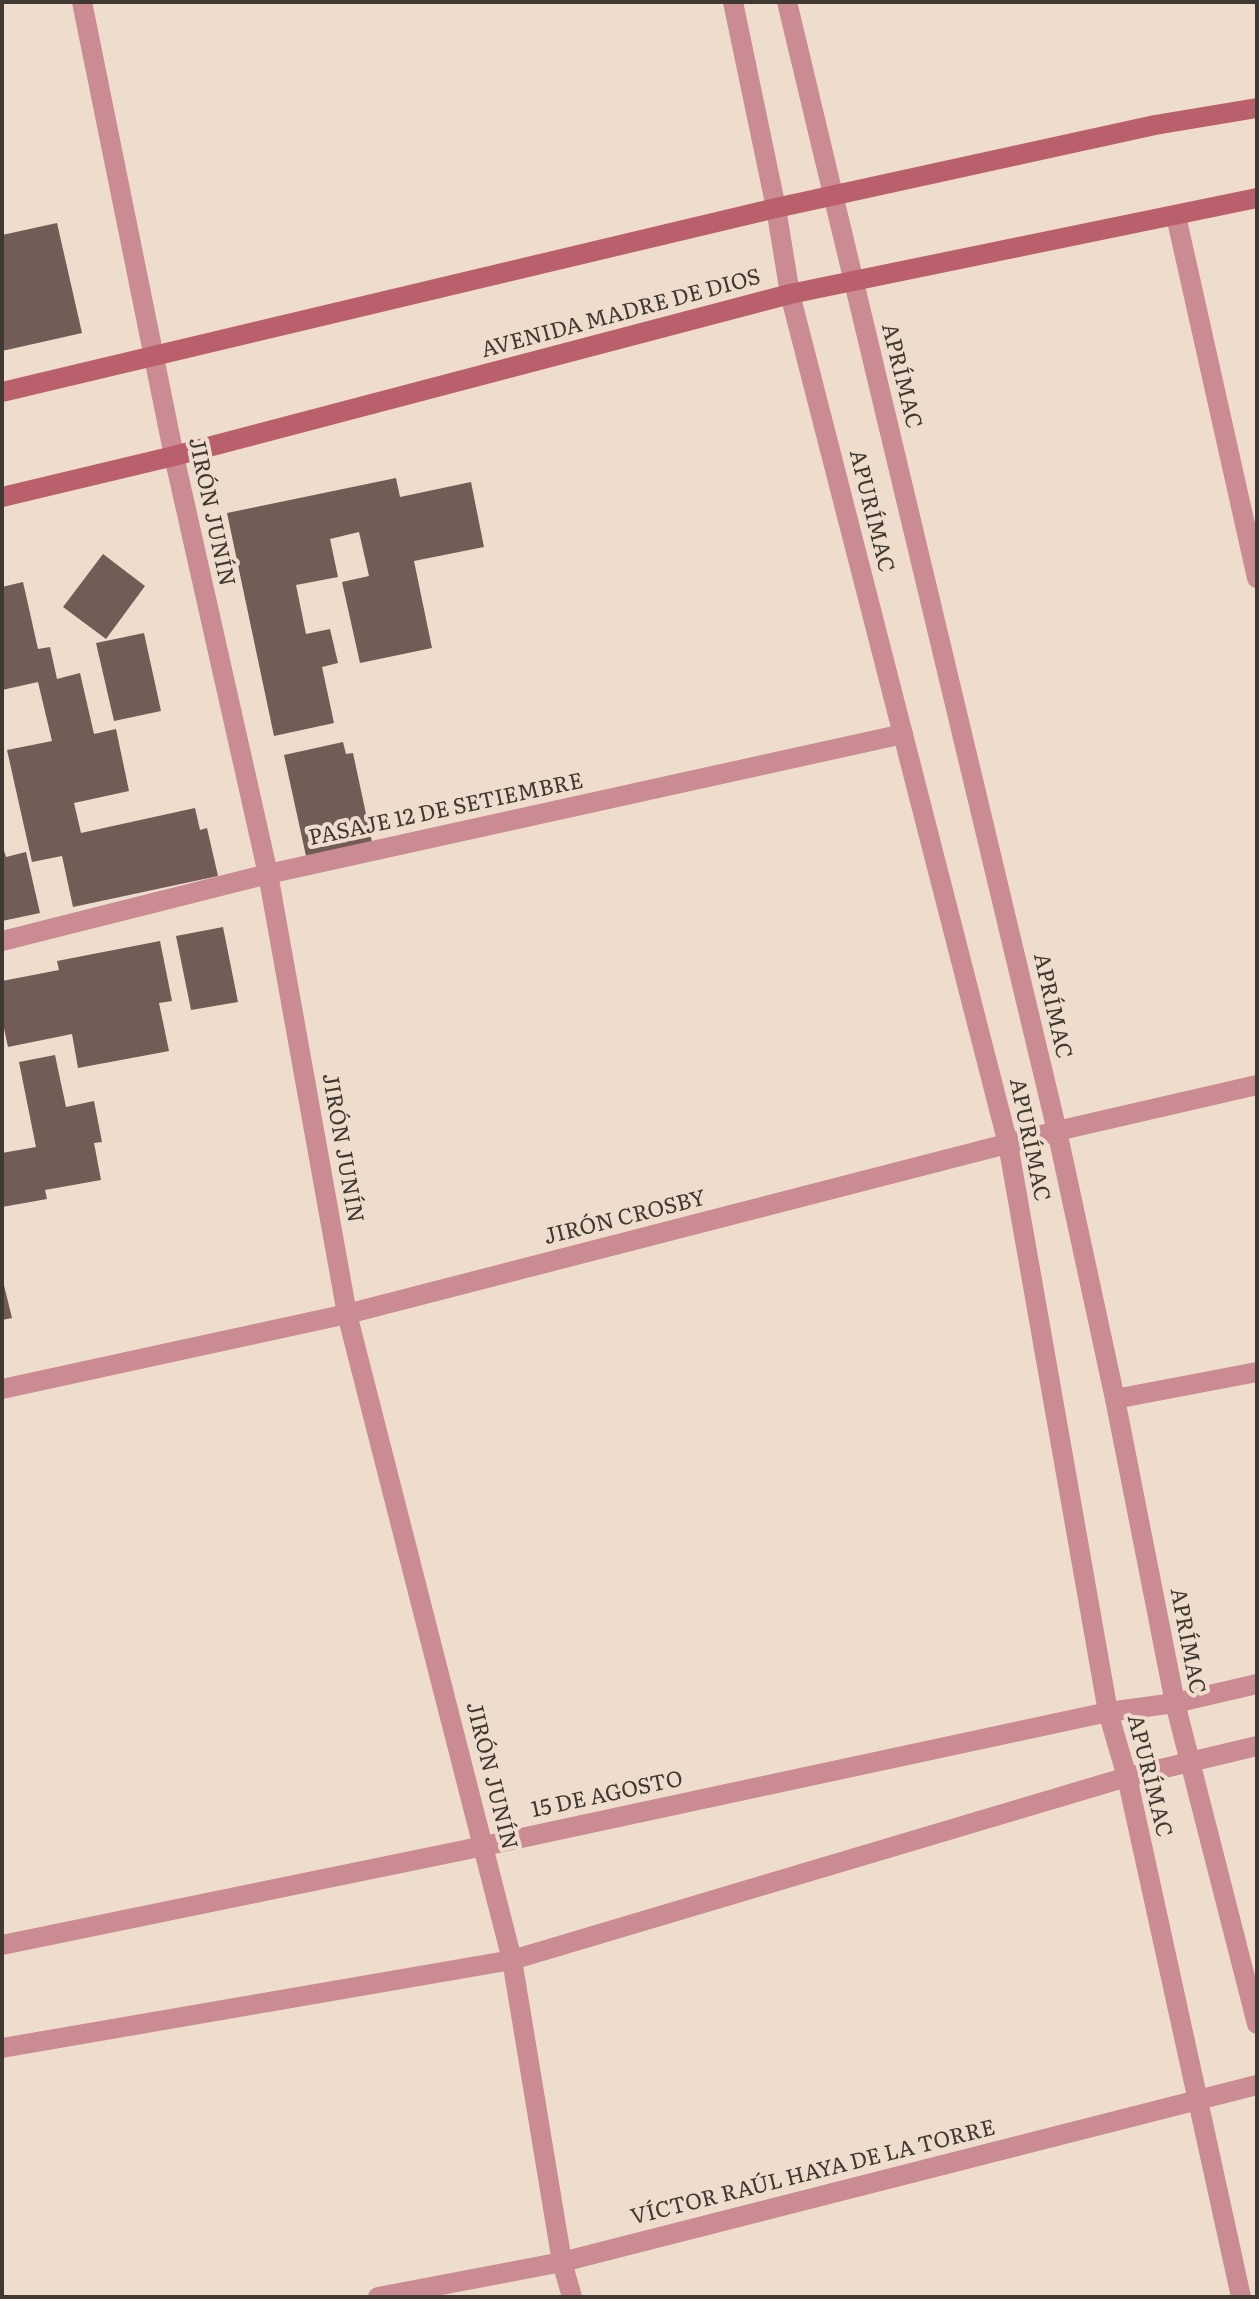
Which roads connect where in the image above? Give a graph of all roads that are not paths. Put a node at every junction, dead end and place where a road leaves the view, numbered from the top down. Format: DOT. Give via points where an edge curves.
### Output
graph roads {
  1 [pos="82,2"];
  2 [pos="733,2"];
  3 [pos="787,2"];
  4 [pos="1257,108"];
  5 [pos="832,196"];
  6 [pos="1257,198"];
  7 [pos="776,208"];
  8 [pos="1176,216"];
  9 [pos="852,279"];
  10 [pos="790,294"];
  11 [pos="154,355"];
  12 [pos="2,392"];
  13 [pos="174,456"];
  14 [pos="2,497"];
  15 [pos="1257,578"];
  16 [pos="903,734"];
  17 [pos="268,874"];
  18 [pos="2,941"];
  19 [pos="1257,1085"];
  20 [pos="1057,1131"];
  21 [pos="1008,1144"];
  22 [pos="347,1314"];
  23 [pos="1257,1372"];
  24 [pos="2,1389"];
  25 [pos="1115,1399"];
  26 [pos="1257,1684"];
  27 [pos="1175,1703"];
  28 [pos="1108,1712"];
  29 [pos="1257,1746"];
  30 [pos="1192,1763"];
  31 [pos="1127,1777"];
  32 [pos="484,1846"];
  33 [pos="2,1945"];
  34 [pos="512,1960"];
  35 [pos="1257,2024"];
  36 [pos="2,2048"];
  37 [pos="1257,2085"];
  38 [pos="1197,2101"];
  39 [pos="562,2262"];
  40 [pos="378,2297"];
  41 [pos="572,2297"];
  42 [pos="1241,2297"];
  1 -- 11 [label="street, JIRÓN JUNÍN"];
  2 -- 7 [label="street, APURÍMAC"];
  3 -- 5 [label="street, APRÍMAC"];
  4 -- 5 [label="main road" via="1155,125"];
  5 -- 7 [label="main road"];
  5 -- 9 [label="street, APRÍMAC"];
  6 -- 8 [label="main road, AVENIDA MADRE DE DIOS"];
  7 -- 10 [label="street, APURÍMAC"];
  7 -- 11 [label="main road"];
  8 -- 9 [label="main road, AVENIDA MADRE DE DIOS"];
  8 -- 15 [label="street"];
  9 -- 10 [label="main road, AVENIDA MADRE DE DIOS"];
  9 -- 20 [label="street, APRÍMAC"];
  10 -- 13 [label="main road, AVENIDA MADRE DE DIOS"];
  10 -- 16 [label="street, APURÍMAC"];
  11 -- 12 [label="main road"];
  11 -- 13 [label="street, JIRÓN JUNÍN"];
  13 -- 14 [label="main road, AVENIDA MADRE DE DIOS"];
  13 -- 17 [label="street, JIRÓN JUNÍN"];
  16 -- 17 [label="street, PASAJE 12 DE SETIEMBRE"];
  16 -- 21 [label="street, APURÍMAC"];
  17 -- 18 [label="street, PASAJE 12 DE SETIEMBRE"];
  17 -- 22 [label="street, JIRÓN JUNÍN"];
  19 -- 20 [label="street, JIRÓN CROSBY"];
  20 -- 21 [label="street, JIRÓN CROSBY"];
  20 -- 25 [label="street, APRÍMAC"];
  21 -- 22 [label="street, JIRÓN CROSBY"];
  21 -- 28 [label="street, APURÍMAC"];
  22 -- 24 [label="street, JIRÓN CROSBY"];
  22 -- 32 [label="street, JIRÓN JUNÍN"];
  23 -- 25 [label="street"];
  25 -- 27 [label="street, APRÍMAC"];
  26 -- 27 [label="street, 15 DE AGOSTO"];
  27 -- 28 [label="street, 15 DE AGOSTO"];
  27 -- 30 [label="street, APRÍMAC"];
  28 -- 31 [label="street, APURÍMAC"];
  28 -- 32 [label="street, 15 DE AGOSTO"];
  29 -- 30 [label="street"];
  30 -- 31 [label="street"];
  30 -- 35 [label="street, APRÍMAC"];
  31 -- 34 [label="street"];
  31 -- 38 [label="street, APURÍMAC"];
  32 -- 33 [label="street, 15 DE AGOSTO"];
  32 -- 34 [label="street, JIRÓN JUNÍN"];
  34 -- 36 [label="street"];
  34 -- 39 [label="street, JIRÓN JUNÍN"];
  37 -- 38 [label="street, VÍCTOR RAÚL HAYA DE LA TORRE"];
  38 -- 39 [label="street, VÍCTOR RAÚL HAYA DE LA TORRE"];
  38 -- 42 [label="street, APURÍMAC"];
  39 -- 40 [label="street, VÍCTOR RAÚL HAYA DE LA TORRE"];
  39 -- 41 [label="street, JIRÓN JUNÍN"];
}
